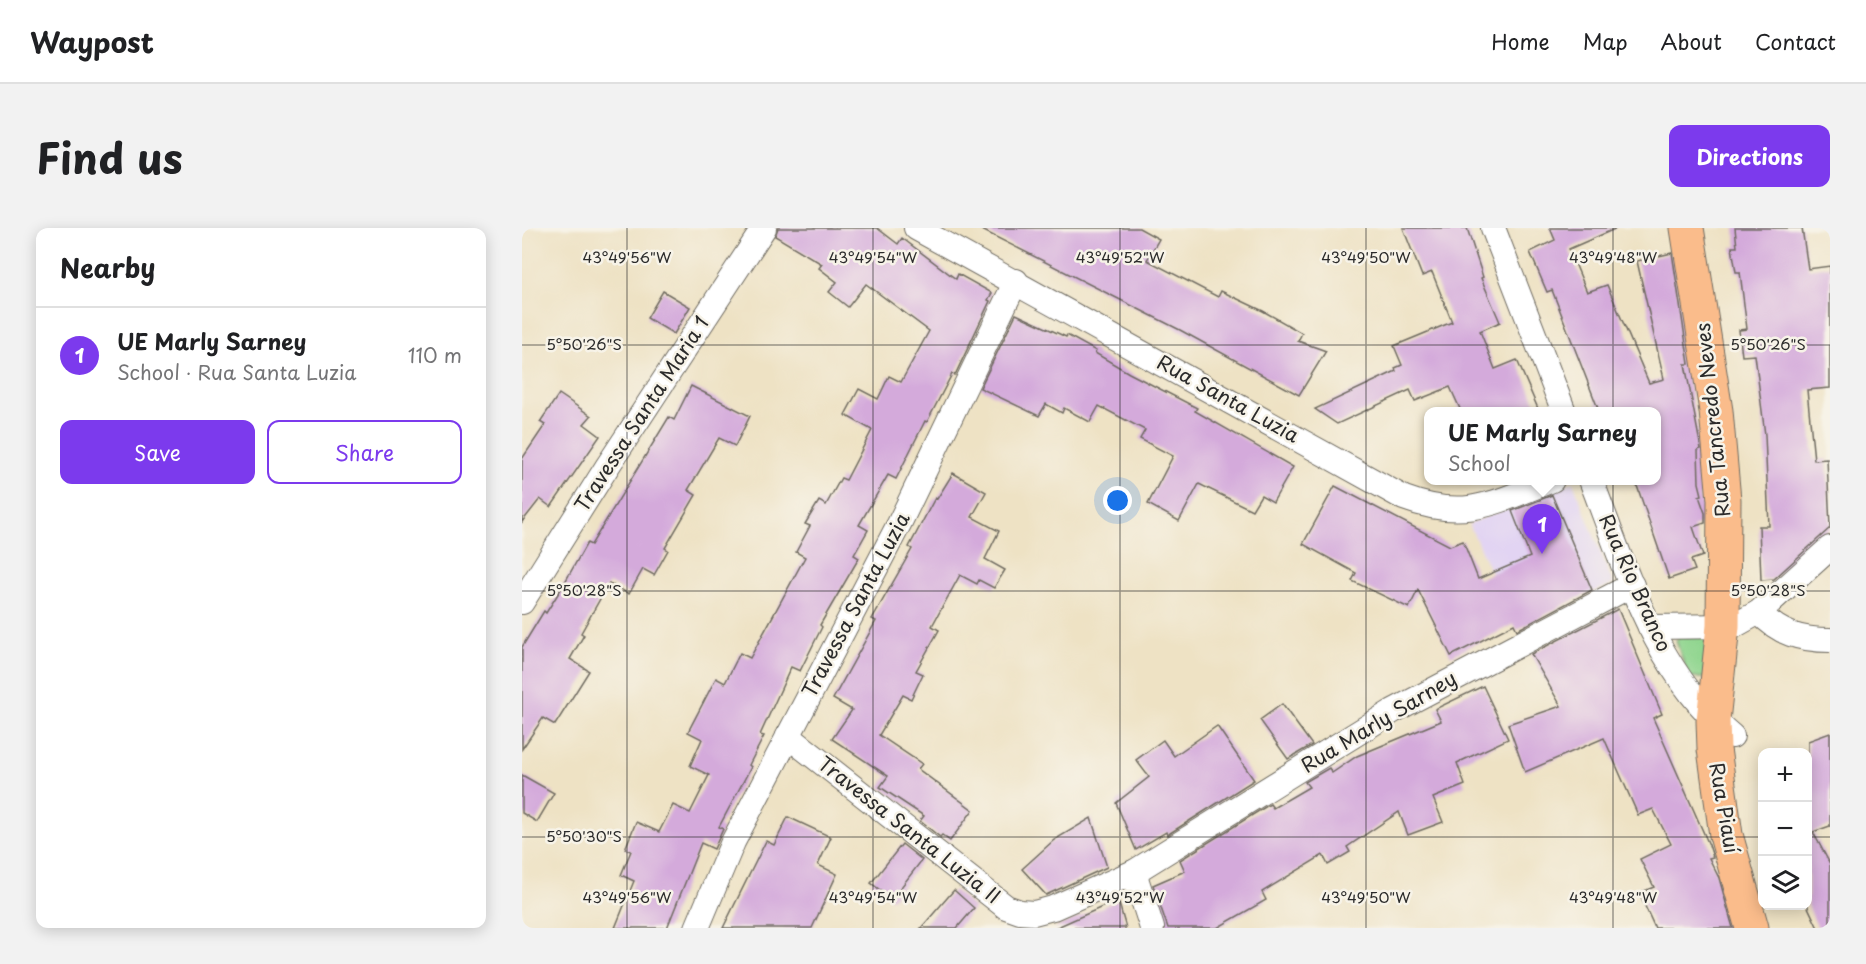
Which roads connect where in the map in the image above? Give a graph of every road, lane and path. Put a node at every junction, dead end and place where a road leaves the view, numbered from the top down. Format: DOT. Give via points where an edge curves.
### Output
graph roads {
  1 [pos="764,228"];
  2 [pos="916,228"];
  3 [pos="1493,228"];
  4 [pos="1687,228"];
  5 [pos="1697,228"];
  6 [pos="1016,281"];
  7 [pos="1562,407"];
  8 [pos="1539,485"];
  9 [pos="1593,485"];
  10 [pos="1830,548"];
  11 [pos="1632,585"];
  12 [pos="522,602"];
  13 [pos="1738,621"];
  14 [pos="1650,627"];
  15 [pos="1830,640"];
  16 [pos="1722,729"];
  17 [pos="788,736"];
  18 [pos="1134,872"];
  19 [pos="1758,872"];
  20 [pos="1769,910"];
  21 [pos="697,928"];
  22 [pos="1152,928"];
  23 [pos="1752,928"];
  24 [pos="1775,928"];
  1 -- 12 [label="street, Travessa Santa Maria 1"];
  2 -- 6 [label="street, Rua Santa Luzia"];
  3 -- 7 [label="street"];
  4 -- 13 [label="main road, Rua Tancredo Neves" via="1716,411"];
  5 -- 13 [label="main road, Rua Tancredo Neves" via="1726,410"];
  6 -- 8 [label="street, Rua Santa Luzia" via="1421,505 1455,511 1485,506"];
  6 -- 17 [label="street, Travessa Santa Luzia" via="899,524"];
  9 -- 11 [label="street, Rua Rio Branco"];
  10 -- 13 [label="street"];
  11 -- 14 [label="street, Rua Rio Branco"];
  11 -- 18 [label="street, Rua Marly Sarney" via="1393,711"];
  13 -- 14 [label="street"];
  13 -- 15 [label="street" via="1768,622 1800,638"];
  13 -- 16 [label="main road, Rua Tancredo Neves"];
  14 -- 16 [label="street, Rua Rio Branco" via="1690,696"];
  16 -- 19 [label="main road, Rua Piauí"];
  16 -- 23 [label="main road, Rua Piauí" via="1717,776 1726,835"];
  17 -- 18 [label="street, Travessa Santa Luzia II" via="1006,907 1034,913 1053,908"];
  17 -- 21 [label="street, Travessa Santa Luzia" via="734,842"];
  18 -- 22 [label="street"];
  20 -- 24 [label="main road"];
}
